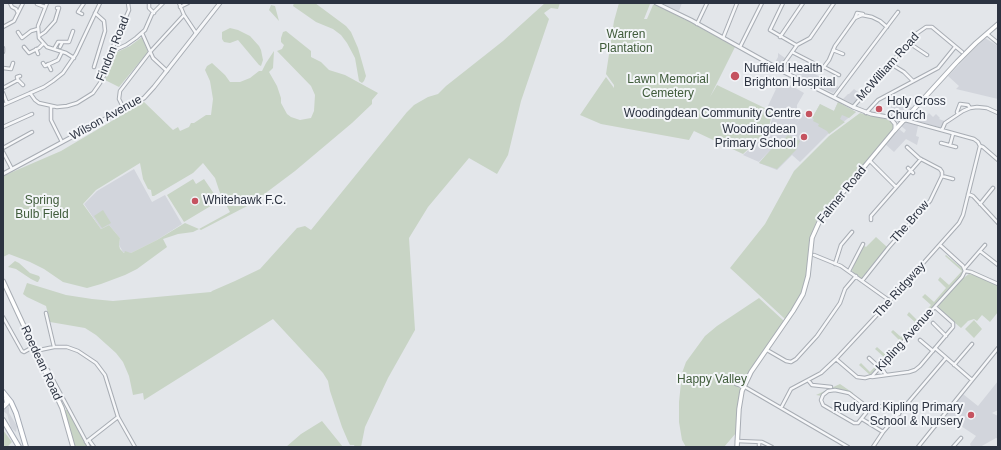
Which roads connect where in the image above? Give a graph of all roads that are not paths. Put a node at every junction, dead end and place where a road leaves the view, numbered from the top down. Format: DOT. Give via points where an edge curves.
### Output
graph roads {
  1 [pos="10,3"];
  2 [pos="23,3"];
  3 [pos="47,3"];
  4 [pos="79,3"];
  5 [pos="100,3"];
  6 [pos="128,3"];
  7 [pos="149,3"];
  8 [pos="163,3"];
  9 [pos="179,3"];
  10 [pos="188,3"];
  11 [pos="220,3"];
  12 [pos="656,3"];
  13 [pos="707,3"];
  14 [pos="737,3"];
  15 [pos="762,3"];
  16 [pos="783,3"];
  17 [pos="804,3"];
  18 [pos="834,3"];
  19 [pos="37,4"];
  20 [pos="83,4"];
  21 [pos="21,7"];
  22 [pos="180,7"];
  23 [pos="45,8"];
  24 [pos="57,8"];
  25 [pos="16,9"];
  26 [pos="129,10"];
  27 [pos="133,12"];
  28 [pos="898,12"];
  29 [pos="18,13"];
  30 [pos="95,13"];
  31 [pos="154,13"];
  32 [pos="82,14"];
  33 [pos="184,15"];
  34 [pos="697,24"];
  35 [pos="998,24"];
  36 [pos="3,27"];
  37 [pos="887,27"];
  38 [pos="38,29"];
  39 [pos="74,31"];
  40 [pos="18,32"];
  41 [pos="142,33"];
  42 [pos="196,33"];
  43 [pos="986,33"];
  44 [pos="39,36"];
  45 [pos="780,37"];
  46 [pos="723,38"];
  47 [pos="62,43"];
  48 [pos="909,43"];
  49 [pos="998,43"];
  50 [pos="44,44"];
  51 [pos="796,45"];
  52 [pos="24,47"];
  53 [pos="60,47"];
  54 [pos="740,47"];
  55 [pos="955,47"];
  56 [pos="3,48"];
  57 [pos="36,49"];
  58 [pos="54,49"];
  59 [pos="112,49"];
  60 [pos="833,50"];
  61 [pos="3,52"];
  62 [pos="62,52"];
  63 [pos="150,52"];
  64 [pos="792,52"];
  65 [pos="962,52"];
  66 [pos="38,54"];
  67 [pos="843,54"];
  68 [pos="927,55"];
  69 [pos="74,58"];
  70 [pos="13,63"];
  71 [pos="43,63"];
  72 [pos="48,64"];
  73 [pos="94,64"];
  74 [pos="891,64"];
  75 [pos="824,67"];
  76 [pos="3,68"];
  77 [pos="780,69"];
  78 [pos="51,70"];
  79 [pos="167,71"];
  80 [pos="839,75"];
  81 [pos="20,76"];
  82 [pos="18,80"];
  83 [pos="913,81"];
  84 [pos="23,85"];
  85 [pos="3,88"];
  86 [pos="3,93"];
  87 [pos="30,93"];
  88 [pos="834,97"];
  89 [pos="7,103"];
  90 [pos="3,105"];
  91 [pos="51,106"];
  92 [pos="853,107"];
  93 [pos="970,108"];
  94 [pos="124,109"];
  95 [pos="866,113"];
  96 [pos="998,113"];
  97 [pos="32,114"];
  98 [pos="958,114"];
  99 [pos="890,118"];
  100 [pos="905,120"];
  101 [pos="3,127"];
  102 [pos="942,130"];
  103 [pos="894,131"];
  104 [pos="32,132"];
  105 [pos="953,134"];
  106 [pos="62,142"];
  107 [pos="940,143"];
  108 [pos="950,145"];
  109 [pos="980,146"];
  110 [pos="907,147"];
  111 [pos="956,147"];
  112 [pos="3,148"];
  113 [pos="3,152"];
  114 [pos="921,159"];
  115 [pos="998,160"];
  116 [pos="870,161"];
  117 [pos="12,169"];
  118 [pos="3,174"];
  119 [pos="942,176"];
  120 [pos="953,179"];
  121 [pos="896,186"];
  122 [pos="992,189"];
  123 [pos="968,194"];
  124 [pos="980,204"];
  125 [pos="871,220"];
  126 [pos="998,223"];
  127 [pos="852,232"];
  128 [pos="863,244"];
  129 [pos="940,245"];
  130 [pos="985,245"];
  131 [pos="980,251"];
  132 [pos="814,255"];
  133 [pos="835,264"];
  134 [pos="998,265"];
  135 [pos="965,270"];
  136 [pos="850,271"];
  137 [pos="856,276"];
  138 [pos="3,281"];
  139 [pos="862,281"];
  140 [pos="998,284"];
  141 [pos="890,301"];
  142 [pos="935,307"];
  143 [pos="46,315"];
  144 [pos="3,317"];
  145 [pos="934,323"];
  146 [pos="946,336"];
  147 [pos="920,340"];
  148 [pos="972,344"];
  149 [pos="54,347"];
  150 [pos="998,348"];
  151 [pos="34,349"];
  152 [pos="767,350"];
  153 [pos="934,350"];
  154 [pos="869,358"];
  155 [pos="946,358"];
  156 [pos="836,359"];
  157 [pos="954,365"];
  158 [pos="881,367"];
  159 [pos="886,375"];
  160 [pos="871,376"];
  161 [pos="808,380"];
  162 [pos="972,380"];
  163 [pos="52,381"];
  164 [pos="736,384"];
  165 [pos="744,387"];
  166 [pos="830,387"];
  167 [pos="4,394"];
  168 [pos="3,407"];
  169 [pos="780,408"];
  170 [pos="867,408"];
  171 [pos="899,414"];
  172 [pos="118,417"];
  173 [pos="862,419"];
  174 [pos="3,420"];
  175 [pos="883,432"];
  176 [pos="961,438"];
  177 [pos="89,440"];
  178 [pos="737,441"];
  179 [pos="86,442"];
  180 [pos="759,442"];
  181 [pos="19,447"];
  182 [pos="26,447"];
  183 [pos="73,447"];
  184 [pos="89,447"];
  185 [pos="94,447"];
  186 [pos="135,447"];
  187 [pos="737,447"];
  188 [pos="759,447"];
  189 [pos="772,447"];
  190 [pos="848,447"];
  191 [pos="873,447"];
  192 [pos="918,447"];
  193 [pos="953,447"];
  1 -- 25 [label="street"];
  2 -- 21 [label="street"];
  3 -- 23 [label="street"];
  4 -- 20 [label="street"];
  5 -- 30 [label="street"];
  6 -- 26 [label="street, Findon Road"];
  7 -- 31 [label="street"];
  8 -- 31 [label="street"];
  9 -- 22 [label="street"];
  10 -- 22 [label="street"];
  11 -- 42 [label="street, Wilson Avenue"];
  12 -- 34 [label="street"];
  13 -- 34 [label="street"];
  14 -- 46 [label="street"];
  15 -- 54 [label="street"];
  16 -- 45 [label="street" via="770,30"];
  17 -- 45 [label="street"];
  18 -- 51 [label="street" via="809,39"];
  19 -- 23 [label="street"];
  20 -- 32 [label="street" via="78,12"];
  21 -- 25 [label="street"];
  21 -- 29 [label="street"];
  22 -- 33 [label="street"];
  23 -- 38 [label="street"];
  24 -- 44 [label="street" via="55,21"];
  25 -- 29 [label="street"];
  26 -- 27 [label="street"];
  26 -- 59 [label="street, Findon Road"];
  28 -- 37 [label="street"];
  29 -- 36 [label="street" via="14,22"];
  30 -- 69 [label="street"];
  30 -- 73 [label="street" via="104,21 105,32"];
  31 -- 41 [label="street"];
  33 -- 42 [label="street"];
  33 -- 63 [label="street"];
  34 -- 46 [label="street"];
  35 -- 43 [label="main road, Falmer Road"];
  37 -- 60 [label="street" via="880,21 864,15 855,18"];
  37 -- 88 [label="street"];
  38 -- 40 [label="street" via="22,38"];
  38 -- 44 [label="street"];
  39 -- 47 [label="street" via="70,41"];
  41 -- 59 [label="street" via="129,44"];
  41 -- 63 [label="street"];
  42 -- 79 [label="street, Wilson Avenue"];
  43 -- 49 [label="street"];
  43 -- 100 [label="main road, Falmer Road"];
  44 -- 50 [label="street"];
  45 -- 51 [label="street"];
  46 -- 54 [label="street"];
  47 -- 53 [label="street"];
  47 -- 58 [label="street" via="57,43"];
  48 -- 55 [label="street, McWilliam Road" via="916,34 929,26"];
  48 -- 68 [label="street"];
  48 -- 74 [label="street, McWilliam Road"];
  50 -- 57 [label="street"];
  50 -- 58 [label="street"];
  51 -- 64 [label="street"];
  52 -- 57 [label="street" via="29,53"];
  54 -- 77 [label="street"];
  55 -- 65 [label="street, McWilliam Road"];
  55 -- 83 [label="street" via="938,68"];
  56 -- 61 [label="street"];
  57 -- 66 [label="street"];
  58 -- 62 [label="street"];
  59 -- 91 [label="street, Findon Road" via="103,79 91,95 74,104"];
  60 -- 67 [label="street"];
  60 -- 75 [label="street"];
  62 -- 69 [label="street"];
  62 -- 72 [label="street" via="58,60"];
  63 -- 79 [label="street" via="156,62"];
  63 -- 94 [label="street" via="120,91 119,99"];
  64 -- 75 [label="street"];
  64 -- 77 [label="street"];
  69 -- 87 [label="street" via="53,81"];
  70 -- 76 [label="street" via="12,71"];
  71 -- 72 [label="street" via="45,66"];
  72 -- 78 [label="street"];
  74 -- 83 [label="street"];
  74 -- 92 [label="street, McWilliam Road"];
  75 -- 80 [label="street"];
  77 -- 88 [label="street"];
  79 -- 94 [label="street, Wilson Avenue" via="145,97"];
  81 -- 82 [label="street"];
  82 -- 84 [label="street"];
  82 -- 85 [label="street"];
  83 -- 95 [label="street" via="878,100"];
  86 -- 89 [label="street"];
  87 -- 89 [label="street"];
  87 -- 91 [label="street, Findon Road" via="36,101"];
  88 -- 92 [label="street"];
  89 -- 90 [label="street"];
  91 -- 106 [label="street" via="51,120"];
  92 -- 95 [label="street"];
  93 -- 96 [label="street" via="987,108"];
  93 -- 98 [label="street"];
  93 -- 98 [label="street" via="968,105 960,104"];
  94 -- 106 [label="street, Wilson Avenue"];
  95 -- 99 [label="street"];
  97 -- 101 [label="street"];
  98 -- 102 [label="street" via="944,124"];
  99 -- 100 [label="street"];
  99 -- 103 [label="street" via="895,125"];
  100 -- 102 [label="street"];
  100 -- 103 [label="main road, Falmer Road"];
  102 -- 105 [label="street"];
  103 -- 116 [label="main road, Falmer Road"];
  104 -- 112 [label="street"];
  105 -- 108 [label="street"];
  105 -- 109 [label="street" via="974,139"];
  106 -- 117 [label="street, Wilson Avenue"];
  107 -- 108 [label="street"];
  108 -- 111 [label="street"];
  109 -- 115 [label="street"];
  109 -- 123 [label="street, The Ridgway"];
  110 -- 114 [label="street"];
  113 -- 117 [label="street"];
  114 -- 119 [label="street" via="940,169"];
  114 -- 121 [label="street"];
  116 -- 121 [label="street"];
  116 -- 152 [label="main road, Falmer Road" via="818,223 812,238 808,276 803,294"];
  117 -- 118 [label="street, Wilson Avenue"];
  119 -- 120 [label="street"];
  119 -- 139 [label="street, The Brow" via="930,201"];
  121 -- 125 [label="street" via="870,217"];
  122 -- 124 [label="street"];
  123 -- 124 [label="street"];
  123 -- 129 [label="street, The Ridgway" via="962,219"];
  124 -- 126 [label="street"];
  127 -- 133 [label="street" via="841,245"];
  128 -- 136 [label="street" via="859,247 860,251"];
  129 -- 135 [label="street"];
  129 -- 141 [label="street, The Ridgway"];
  130 -- 131 [label="street, Kipling Avenue"];
  131 -- 134 [label="street"];
  131 -- 135 [label="street, Kipling Avenue"];
  132 -- 133 [label="street"];
  133 -- 136 [label="street"];
  135 -- 140 [label="street"];
  135 -- 142 [label="street, Kipling Avenue" via="964,275"];
  136 -- 137 [label="street"];
  137 -- 139 [label="street"];
  137 -- 152 [label="street" via="845,289 840,303 817,336 795,360 785,361"];
  138 -- 151 [label="main road, Roedean Road"];
  139 -- 141 [label="street"];
  141 -- 156 [label="street, The Ridgway"];
  142 -- 146 [label="street" via="953,324 953,328"];
  142 -- 158 [label="street, Kipling Avenue"];
  143 -- 149 [label="street"];
  144 -- 151 [label="street" via="22,351"];
  145 -- 146 [label="street"];
  146 -- 153 [label="street"];
  147 -- 153 [label="street"];
  148 -- 157 [label="street"];
  149 -- 151 [label="street"];
  149 -- 172 [label="street" via="74,349 101,368 107,379"];
  150 -- 162 [label="street"];
  151 -- 163 [label="main road, Roedean Road"];
  152 -- 165 [label="main road, Falmer Road" via="748,376"];
  153 -- 155 [label="street"];
  153 -- 159 [label="street" via="914,370"];
  154 -- 158 [label="street"];
  155 -- 157 [label="street"];
  155 -- 171 [label="street"];
  156 -- 160 [label="street, Kipling Avenue" via="857,377"];
  156 -- 161 [label="street, The Ridgway" via="821,373"];
  157 -- 162 [label="street"];
  158 -- 159 [label="street"];
  158 -- 160 [label="street, Kipling Avenue"];
  159 -- 160 [label="street"];
  161 -- 166 [label="street" via="812,385"];
  161 -- 169 [label="street, The Ridgway" via="792,389"];
  162 -- 192 [label="street"];
  163 -- 179 [label="street"];
  163 -- 183 [label="main road, Roedean Road"];
  164 -- 165 [label="street"];
  165 -- 169 [label="street"];
  165 -- 178 [label="main road, Falmer Road" via="739,404"];
  167 -- 168 [label="main road" via="7,402"];
  167 -- 182 [label="main road" via="16,413"];
  169 -- 190 [label="street"];
  170 -- 171 [label="street" via="890,407"];
  170 -- 173 [label="street"];
  170 -- 173 [label="street" via="844,391 829,391 822,396 822,403 827,408 854,423"];
  171 -- 175 [label="street"];
  172 -- 177 [label="street"];
  172 -- 186 [label="street"];
  173 -- 175 [label="street"];
  174 -- 181 [label="main road"];
  175 -- 191 [label="street"];
  176 -- 193 [label="street"];
  177 -- 179 [label="street"];
  177 -- 185 [label="street"];
  178 -- 180 [label="street"];
  178 -- 187 [label="main road, Falmer Road"];
  179 -- 184 [label="street"];
  180 -- 188 [label="street"];
  180 -- 189 [label="street"];
}
